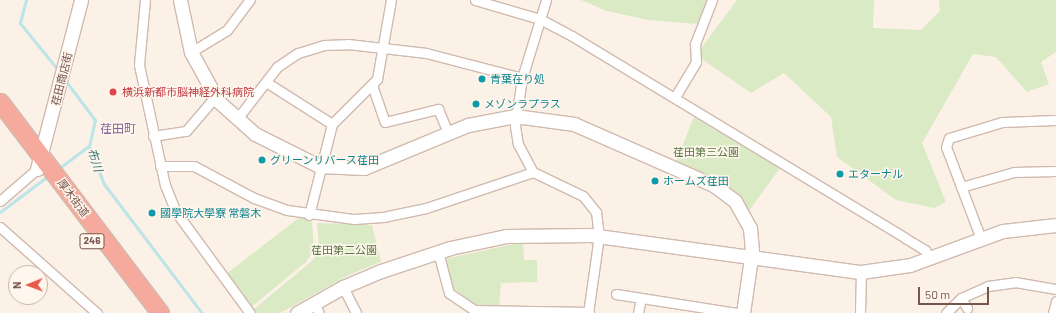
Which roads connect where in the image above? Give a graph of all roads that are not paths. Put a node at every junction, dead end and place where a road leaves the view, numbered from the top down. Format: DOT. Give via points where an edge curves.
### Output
graph roads {
  1 [pos="81,0"];
  2 [pos="145,0"];
  3 [pos="180,0"];
  4 [pos="250,0"];
  5 [pos="391,0"];
  6 [pos="475,0"];
  7 [pos="546,0"];
  8 [pos="712,0"];
  9 [pos="540,19"];
  10 [pos="384,48"];
  11 [pos="191,52"];
  12 [pos="522,78"];
  13 [pos="266,82"];
  14 [pos="372,85"];
  15 [pos="215,97"];
  16 [pos="676,97"];
  17 [pos="0,102"];
  18 [pos="515,116"];
  19 [pos="0,120"];
  20 [pos="237,120"];
  21 [pos="1056,120"];
  22 [pos="332,124"];
  23 [pos="448,133"];
  24 [pos="153,136"];
  25 [pos="40,163"];
  26 [pos="160,166"];
  27 [pos="319,166"];
  28 [pos="1056,171"];
  29 [pos="533,172"];
  30 [pos="961,187"];
  31 [pos="0,201"];
  32 [pos="308,215"];
  33 [pos="1056,225"];
  34 [pos="0,227"];
  35 [pos="599,236"];
  36 [pos="981,239"];
  37 [pos="438,252"];
  38 [pos="751,258"];
  39 [pos="930,258"];
  40 [pos="861,272"];
  41 [pos="343,287"];
  42 [pos="1056,289"];
  43 [pos="616,294"];
  44 [pos="641,298"];
  45 [pos="961,298"];
  46 [pos="1056,300"];
  47 [pos="317,308"];
  48 [pos="967,308"];
  49 [pos="695,310"];
  50 [pos="352,312"];
  51 [pos="588,312"];
  52 [pos="97,313"];
  53 [pos="146,313"];
  54 [pos="160,313"];
  55 [pos="250,313"];
  56 [pos="297,313"];
  57 [pos="638,313"];
  58 [pos="737,313"];
  59 [pos="743,313"];
  60 [pos="860,313"];
  61 [pos="946,313"];
  62 [pos="1053,313"];
  1 -- 25 [label="street, 荏田商店街"];
  2 -- 24 [label="street" via="140,65"];
  3 -- 11 [label="street"];
  4 -- 11 [label="street" via="227,30"];
  5 -- 10 [label="street"];
  6 -- 9 [label="street"];
  7 -- 9 [label="street"];
  8 -- 16 [label="street" via="695,44 696,62"];
  9 -- 12 [label="street"];
  9 -- 16 [label="street"];
  10 -- 12 [label="street" via="426,53"];
  10 -- 13 [label="street" via="324,45 298,53 277,68"];
  10 -- 14 [label="street"];
  11 -- 15 [label="street"];
  12 -- 18 [label="street"];
  13 -- 20 [label="street"];
  13 -- 22 [label="street"];
  14 -- 22 [label="street"];
  14 -- 23 [label="street" via="385,122 438,109"];
  15 -- 20 [label="street"];
  15 -- 24 [label="street" via="186,131"];
  16 -- 39 [label="street" via="925,250"];
  17 -- 25 [label="highway, 厚木街道 / 246"];
  18 -- 23 [label="street" via="483,121"];
  18 -- 29 [label="street" via="518,144"];
  18 -- 38 [label="street" via="574,124 715,186 735,201 748,220"];
  19 -- 25 [label="highway, 厚木街道 / 246"];
  20 -- 27 [label="street" via="279,148"];
  21 -- 30 [label="street" via="1002,122 949,138 946,147"];
  22 -- 27 [label="street"];
  23 -- 27 [label="street" via="364,168"];
  24 -- 26 [label="street"];
  25 -- 31 [label="street"];
  25 -- 53 [label="highway, 厚木街道 / 246"];
  25 -- 54 [label="highway, 厚木街道 / 246"];
  26 -- 32 [label="street" via="194,166 254,198"];
  26 -- 55 [label="street" via="176,212"];
  27 -- 32 [label="street"];
  28 -- 30 [label="street" via="1014,172"];
  29 -- 32 [label="street" via="426,208 383,217"];
  29 -- 35 [label="street" via="574,190 591,203 598,220"];
  30 -- 36 [label="street"];
  33 -- 36 [label="street" via="1025,226"];
  34 -- 52 [label="street"];
  35 -- 37 [label="street" via="527,234"];
  35 -- 38 [label="street"];
  35 -- 51 [label="street"];
  36 -- 39 [label="street"];
  37 -- 41 [label="street"];
  37 -- 51 [label="street" via="449,293 474,310"];
  38 -- 40 [label="street"];
  38 -- 59 [label="street"];
  39 -- 40 [label="street" via="886,271"];
  40 -- 60 [label="street"];
  41 -- 47 [label="street"];
  41 -- 50 [label="street"];
  42 -- 45 [label="street" via="1015,282 988,286"];
  43 -- 44 [label="street"];
  44 -- 49 [label="street"];
  44 -- 57 [label="street"];
  45 -- 48 [label="street"];
  45 -- 61 [label="street"];
  46 -- 62 [label="street"];
  47 -- 56 [label="street"];
  49 -- 58 [label="street"];
}
